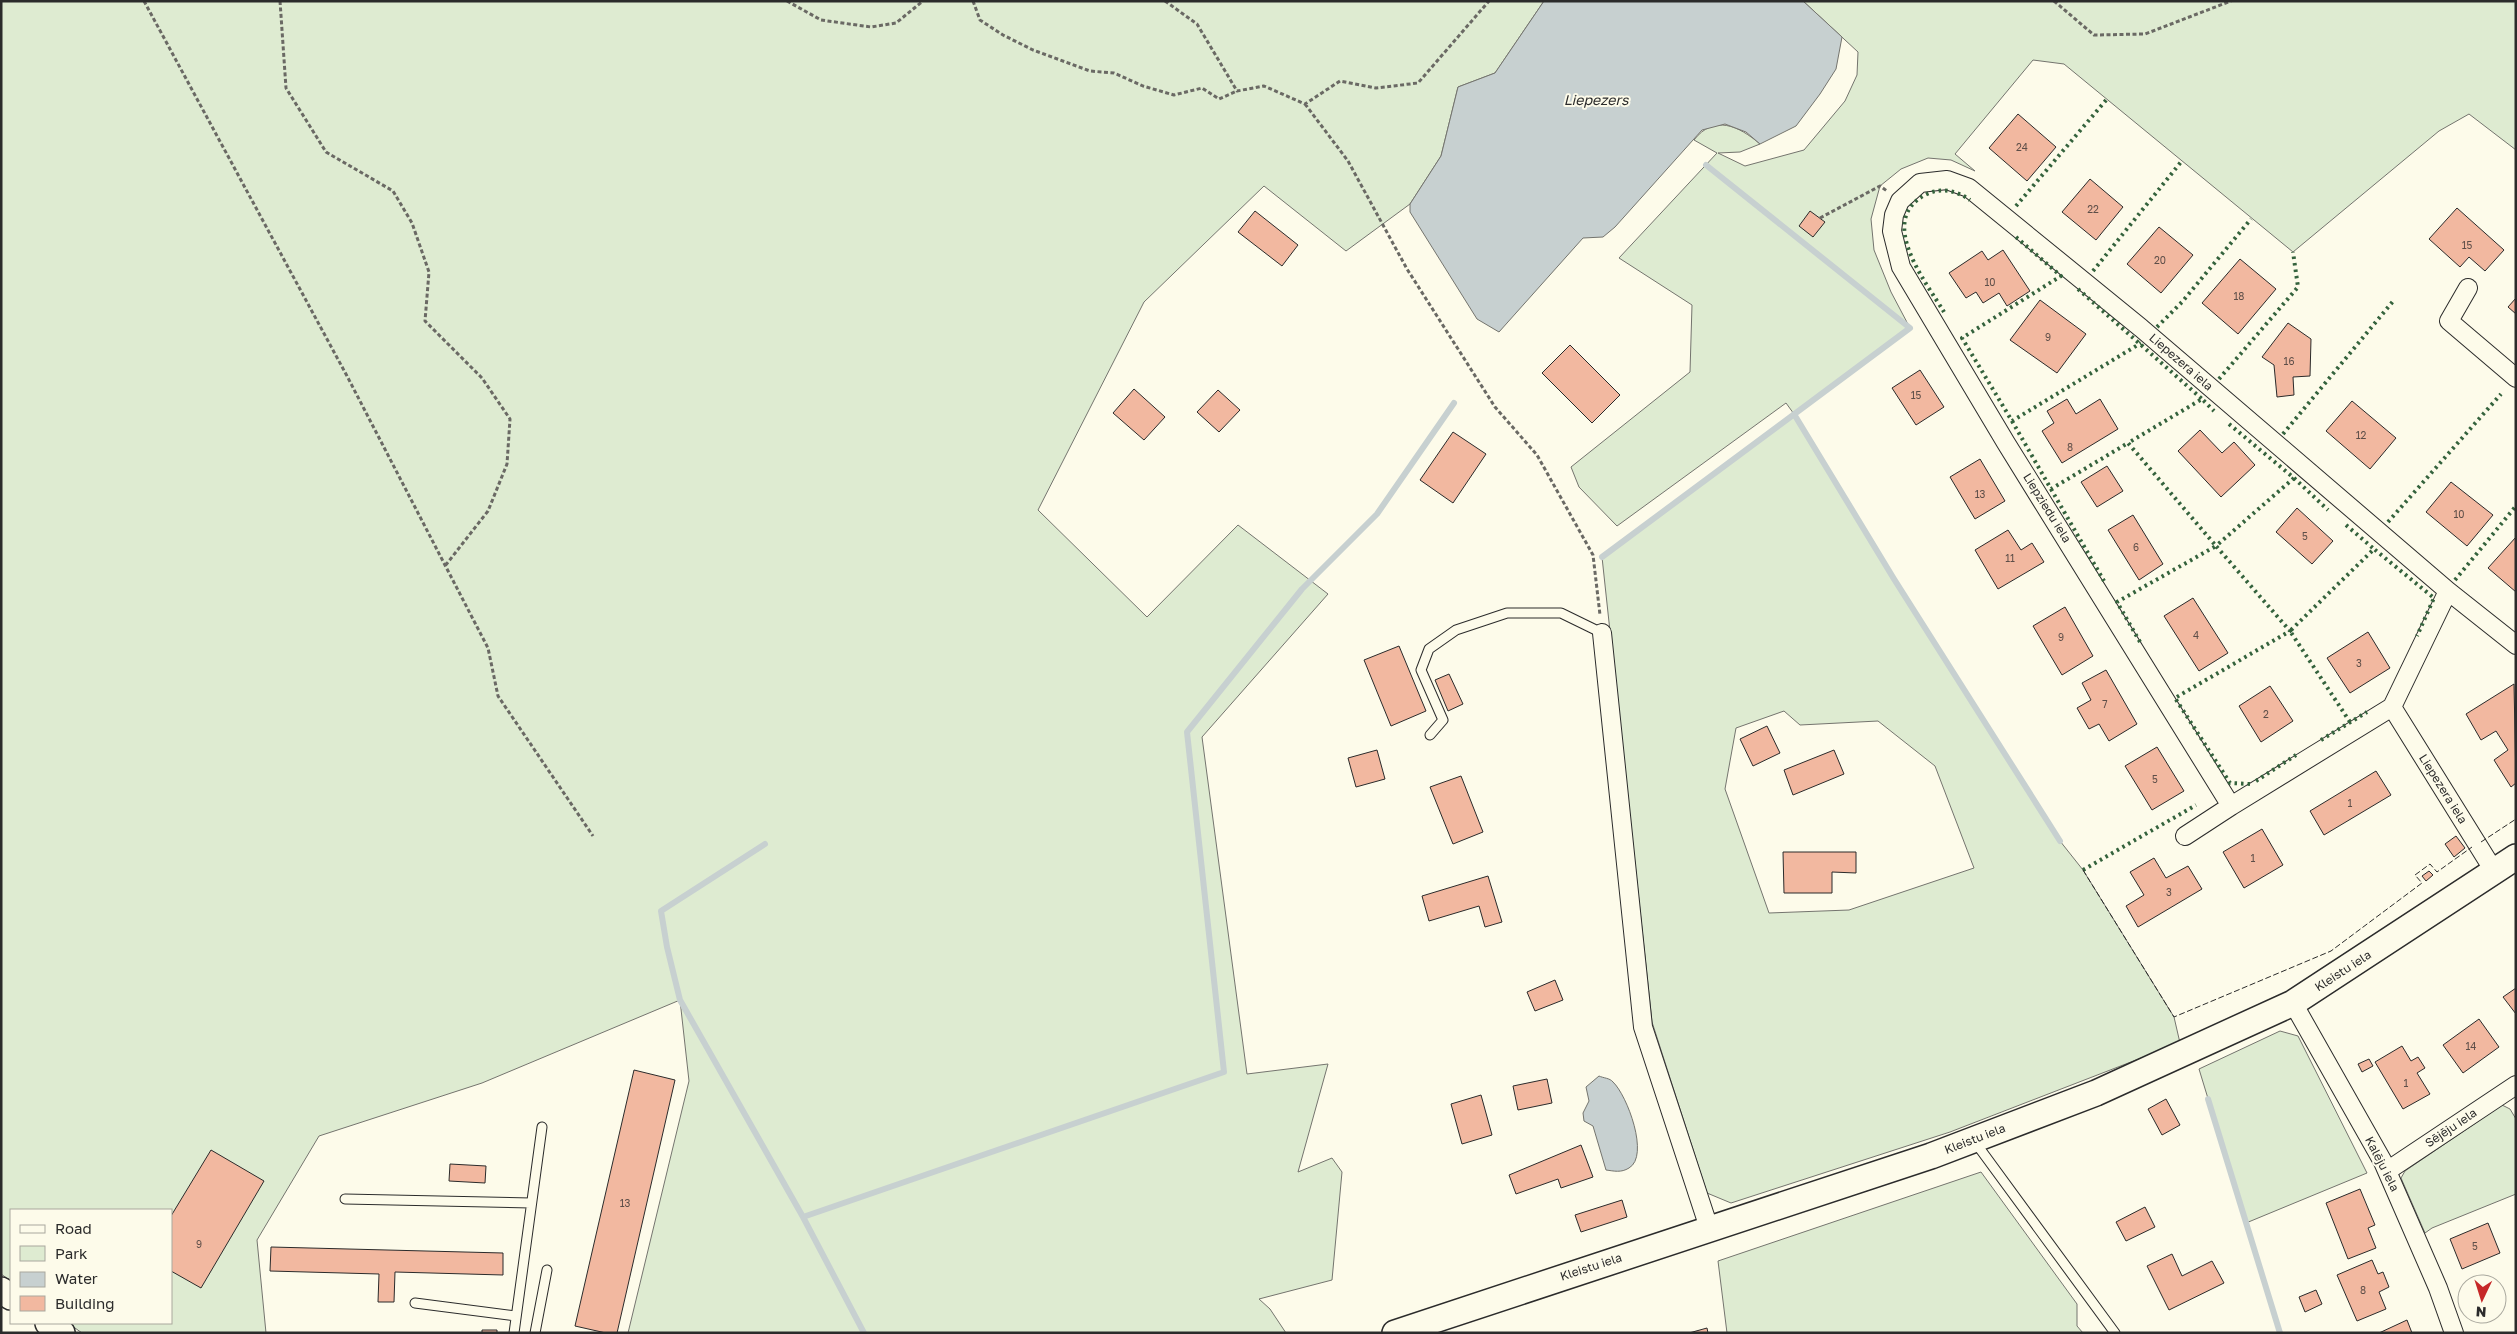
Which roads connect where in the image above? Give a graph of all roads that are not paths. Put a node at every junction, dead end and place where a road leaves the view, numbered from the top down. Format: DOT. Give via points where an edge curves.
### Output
graph roads {
  1 [pos="1900,201"];
  2 [pos="2468,288"];
  3 [pos="2516,378"];
  4 [pos="2448,591"];
  5 [pos="1602,633"];
  6 [pos="2516,645"];
  7 [pos="2392,707"];
  8 [pos="1430,735"];
  9 [pos="2231,806"];
  10 [pos="2185,836"];
  11 [pos="2516,857"];
  12 [pos="2494,872"];
  13 [pos="2293,1003"];
  14 [pos="2516,1085"];
  15 [pos="542,1127"];
  16 [pos="1974,1139"];
  17 [pos="2387,1171"];
  18 [pos="345,1199"];
  19 [pos="532,1204"];
  20 [pos="1709,1228"];
  21 [pos="547,1270"];
  22 [pos="415,1303"];
  23 [pos="516,1316"];
  24 [pos="49,1324"];
  25 [pos="62,1333"];
  26 [pos="514,1333"];
  27 [pos="535,1333"];
  28 [pos="1395,1333"];
  29 [pos="2115,1333"];
  30 [pos="2454,1333"];
  1 -- 4 [label="street, Liepezera iela" via="1920,183 1946,180 1968,188 2147,333"];
  1 -- 9 [label="street, Liepziedu iela" via="1892,231 1902,267 2006,443"];
  2 -- 3 [label="street" via="2449,321"];
  4 -- 6 [label="street, Liepezera iela"];
  4 -- 7 [label="street"];
  5 -- 8 [label="lane" via="1561,613 1507,613 1456,630 1429,649 1421,670 1443,720"];
  5 -- 20 [label="street" via="1643,1026"];
  7 -- 9 [label="street"];
  7 -- 12 [label="street, Liepezera iela"];
  9 -- 10 [label="street"];
  11 -- 12 [label="street, Kleistu iela"];
  12 -- 13 [label="street, Kleistu iela"];
  13 -- 16 [label="street, Kleistu iela" via="2096,1093"];
  13 -- 17 [label="street, Kalēju iela"];
  14 -- 17 [label="street, Sējēju iela"];
  15 -- 19 [label="lane"];
  16 -- 20 [label="street, Kleistu iela"];
  16 -- 29 [label="lane"];
  17 -- 30 [label="street, Kalēju iela"];
  18 -- 19 [label="lane"];
  19 -- 23 [label="lane"];
  20 -- 28 [label="street, Kleistu iela"];
  21 -- 27 [label="lane"];
  22 -- 23 [label="lane"];
  23 -- 26 [label="lane"];
  24 -- 25 [label="street"];
}
